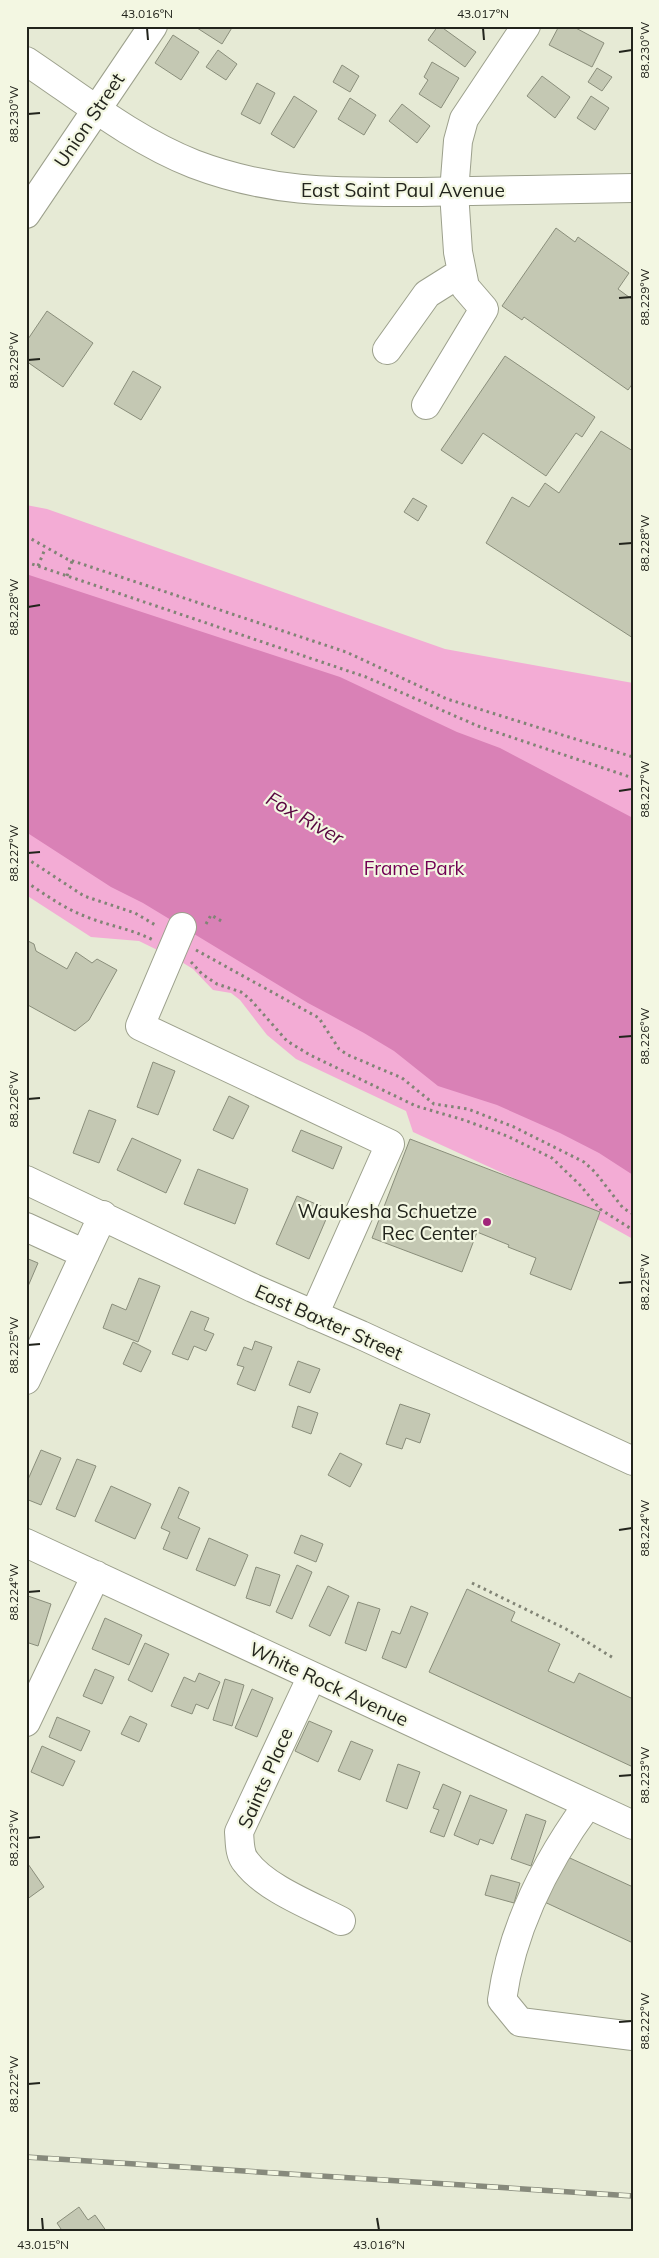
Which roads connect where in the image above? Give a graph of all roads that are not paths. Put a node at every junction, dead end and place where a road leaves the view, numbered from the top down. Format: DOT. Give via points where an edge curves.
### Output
graph roads {
  1 [pos="153,26"];
  2 [pos="526,26"];
  3 [pos="26,61"];
  4 [pos="97,108"];
  5 [pos="633,188"];
  6 [pos="454,192"];
  7 [pos="26,214"];
  8 [pos="464,280"];
  9 [pos="387,350"];
  10 [pos="426,405"];
  11 [pos="176,938"];
  12 [pos="26,1180"];
  13 [pos="103,1215"];
  14 [pos="26,1227"];
  15 [pos="85,1254"];
  16 [pos="314,1315"];
  17 [pos="26,1380"];
  18 [pos="633,1461"];
  19 [pos="26,1543"];
  20 [pos="96,1576"];
  21 [pos="312,1676"];
  22 [pos="26,1722"];
  23 [pos="588,1804"];
  24 [pos="633,1825"];
  25 [pos="341,1921"];
  26 [pos="633,2036"];
  1 -- 4 [label="street, Union Street"];
  2 -- 6 [label="street" via="464,120 458,141"];
  3 -- 4 [label="street, East Saint Paul Avenue"];
  4 -- 6 [label="street, East Saint Paul Avenue" via="193,164 264,184 294,190 337,192"];
  4 -- 7 [label="street, Union Street"];
  5 -- 6 [label="street, East Saint Paul Avenue"];
  6 -- 8 [label="street" via="458,252"];
  8 -- 9 [label="street" via="427,294"];
  8 -- 10 [label="street" via="484,309"];
  11 -- 16 [label="street" via="140,1026 390,1144"];
  12 -- 13 [label="street, East Baxter Street"];
  13 -- 15 [label="street"];
  13 -- 16 [label="street, East Baxter Street"];
  14 -- 15 [label="street"];
  15 -- 17 [label="street"];
  16 -- 18 [label="street, East Baxter Street"];
  19 -- 20 [label="street, White Rock Avenue"];
  20 -- 21 [label="street, White Rock Avenue"];
  20 -- 22 [label="street"];
  21 -- 23 [label="street, White Rock Avenue"];
  21 -- 25 [label="street, Saints Place" via="239,1832 241,1851 245,1862 268,1882"];
  23 -- 24 [label="street, White Rock Avenue"];
  23 -- 26 [label="street" via="563,1838 537,1886 508,1965 502,2000 520,2022"];
}
